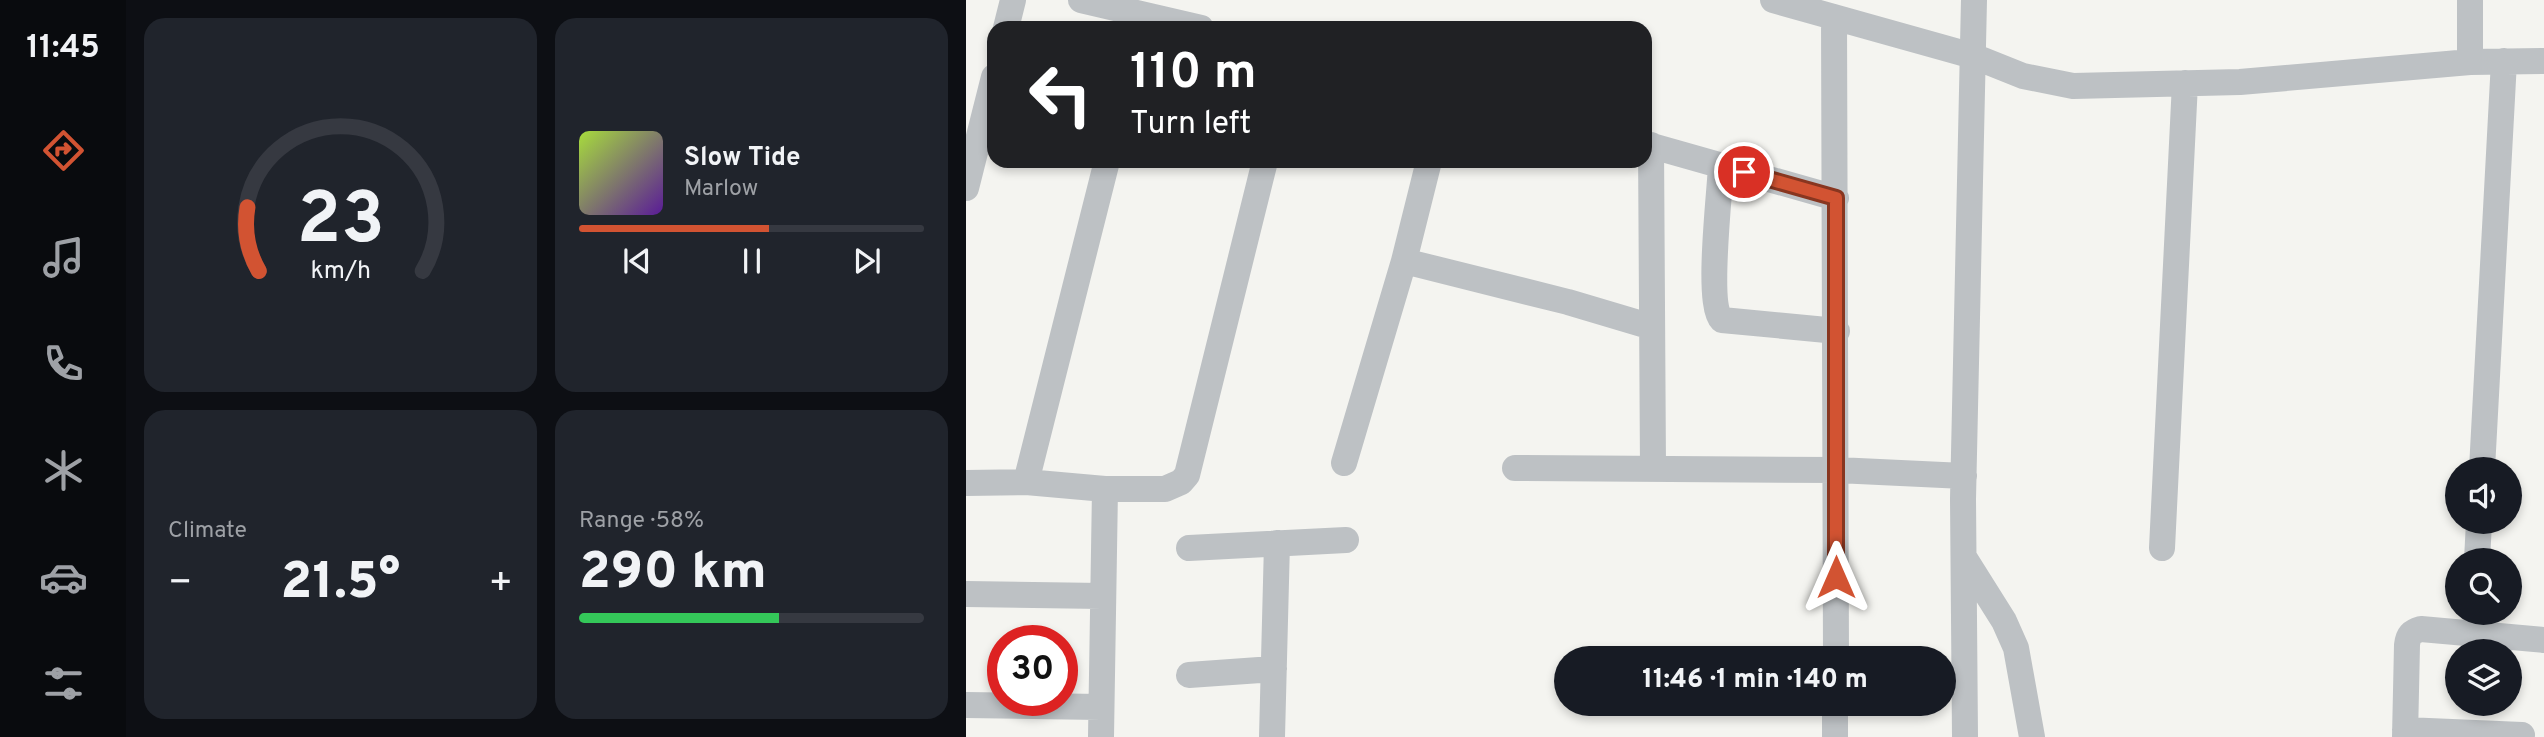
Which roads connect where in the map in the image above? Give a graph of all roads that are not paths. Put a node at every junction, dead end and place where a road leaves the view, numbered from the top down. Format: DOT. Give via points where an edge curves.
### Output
graph roads {
  1 [pos="1013,0"];
  2 [pos="1081,0"];
  3 [pos="1773,0"];
  4 [pos="1974,0"];
  5 [pos="2470,0"];
  6 [pos="1834,17"];
  7 [pos="1008,21"];
  8 [pos="1142,21"];
  9 [pos="1973,56"];
  10 [pos="2504,61"];
  11 [pos="2544,61"];
  12 [pos="2470,62"];
  13 [pos="2185,83"];
  14 [pos="987,105"];
  15 [pos="1652,145"];
  16 [pos="1721,165"];
  17 [pos="1105,168"];
  18 [pos="1263,168"];
  19 [pos="1427,168"];
  20 [pos="1649,168"];
  21 [pos="966,188"];
  22 [pos="1836,198"];
  23 [pos="1404,261"];
  24 [pos="1652,327"];
  25 [pos="1837,331"];
  26 [pos="2483,457"];
  27 [pos="1344,463"];
  28 [pos="1653,467"];
  29 [pos="1515,468"];
  30 [pos="1837,470"];
  31 [pos="1964,476"];
  32 [pos="1026,482"];
  33 [pos="966,483"];
  34 [pos="1105,489"];
  35 [pos="1346,540"];
  36 [pos="1277,543"];
  37 [pos="1189,548"];
  38 [pos="2162,548"];
  39 [pos="1964,557"];
  40 [pos="966,594"];
  41 [pos="1102,596"];
  42 [pos="2544,640"];
  43 [pos="1836,646"];
  44 [pos="1274,669"];
  45 [pos="1189,675"];
  46 [pos="966,705"];
  47 [pos="1101,707"];
  48 [pos="1835,716"];
  49 [pos="2405,734"];
  50 [pos="2522,735"];
  51 [pos="1101,737"];
  52 [pos="1272,737"];
  53 [pos="1835,737"];
  54 [pos="1965,737"];
  55 [pos="2032,737"];
  1 -- 7 [label="street"];
  2 -- 8 [label="street"];
  3 -- 6 [label="street"];
  4 -- 9 [label="street"];
  5 -- 12 [label="street"];
  6 -- 9 [label="street"];
  6 -- 22 [label="street"];
  9 -- 13 [label="street" via="2023,76 2073,86"];
  9 -- 31 [label="street"];
  10 -- 11 [label="street"];
  10 -- 12 [label="street"];
  10 -- 26 [label="street"];
  12 -- 13 [label="street"];
  13 -- 38 [label="street"];
  14 -- 21 [label="street"];
  15 -- 16 [label="street"];
  16 -- 22 [label="street"];
  16 -- 25 [label="street" via="1714,293 1718,315 1722,320"];
  17 -- 32 [label="street"];
  18 -- 34 [label="street" via="1187,475 1165,489"];
  19 -- 23 [label="street"];
  20 -- 24 [label="street"];
  22 -- 25 [label="street"];
  23 -- 24 [label="street"];
  23 -- 27 [label="street"];
  24 -- 28 [label="street"];
  25 -- 30 [label="street"];
  28 -- 29 [label="street"];
  28 -- 30 [label="street"];
  30 -- 31 [label="street"];
  30 -- 43 [label="street"];
  31 -- 39 [label="street"];
  32 -- 33 [label="street"];
  32 -- 34 [label="street"];
  34 -- 41 [label="street"];
  35 -- 36 [label="street"];
  36 -- 37 [label="street"];
  36 -- 44 [label="street"];
  39 -- 54 [label="street"];
  39 -- 55 [label="street" via="2016,648"];
  40 -- 41 [label="street"];
  41 -- 47 [label="street"];
  42 -- 49 [label="street" via="2413,631 2407,645"];
  44 -- 45 [label="street"];
  44 -- 52 [label="street"];
  46 -- 47 [label="street"];
  47 -- 51 [label="street"];
  48 -- 53 [label="street"];
  49 -- 50 [label="street"];
}
